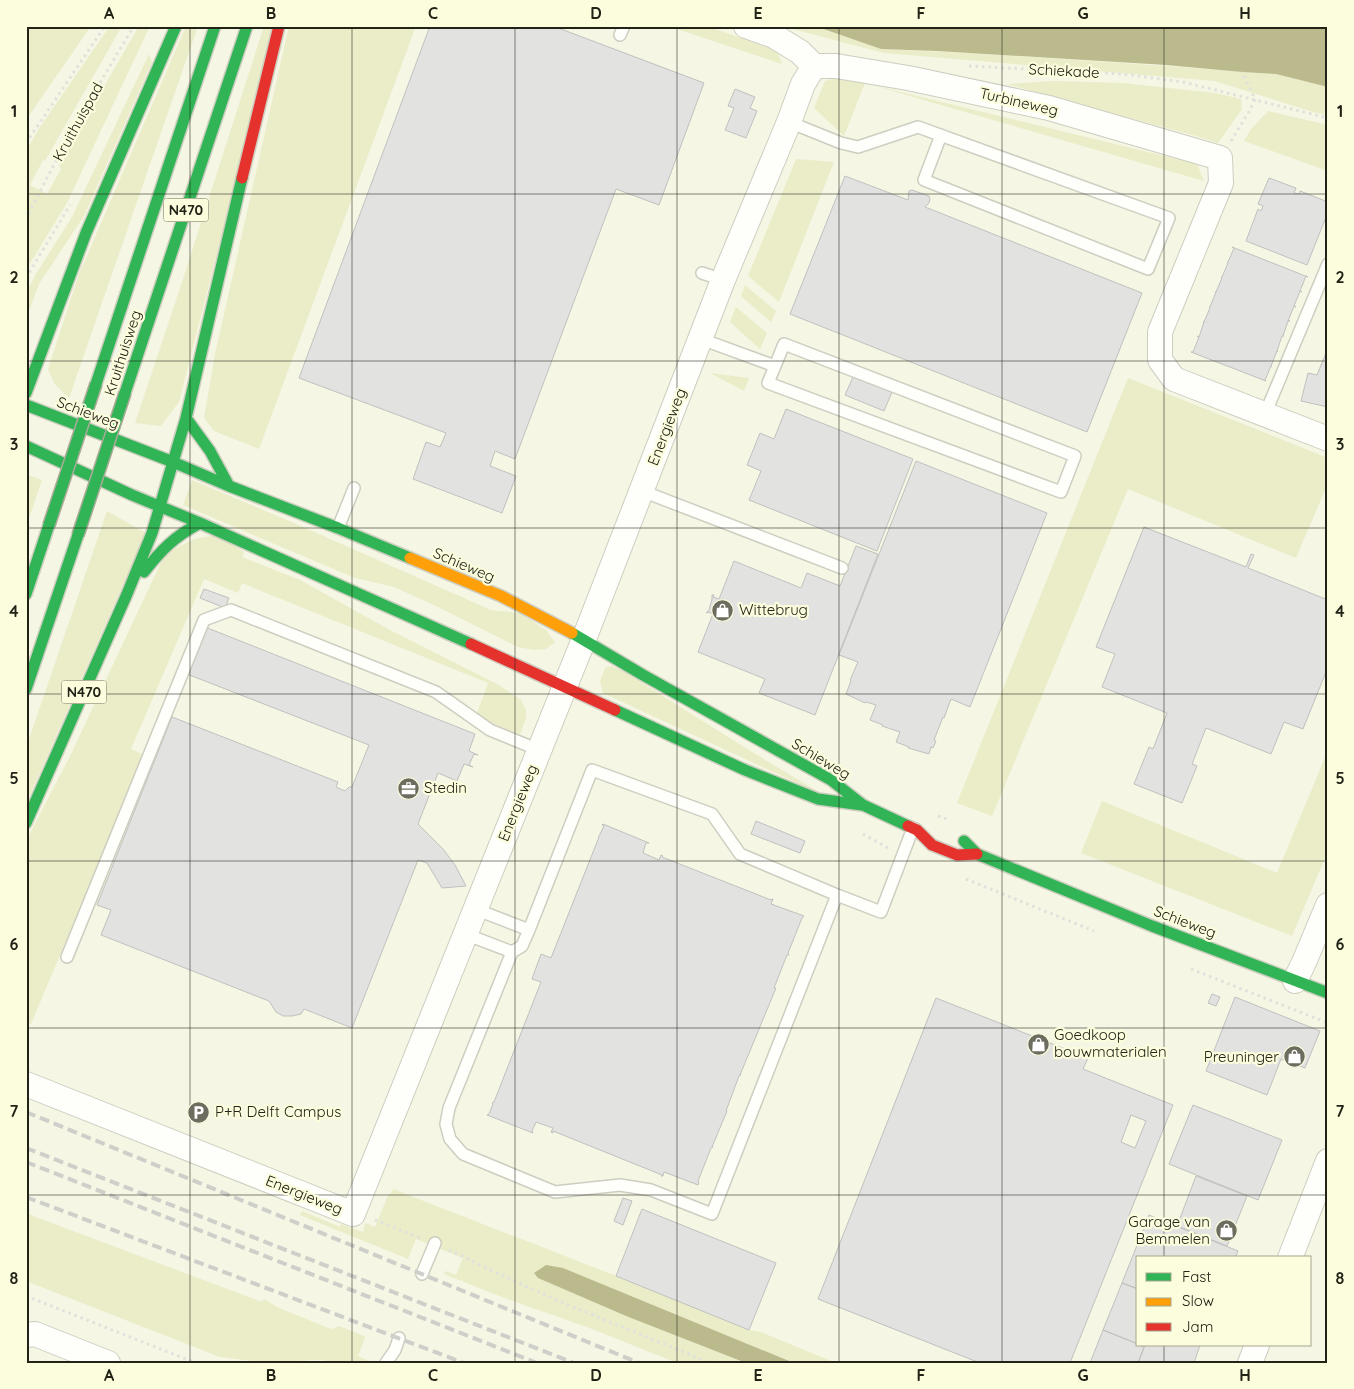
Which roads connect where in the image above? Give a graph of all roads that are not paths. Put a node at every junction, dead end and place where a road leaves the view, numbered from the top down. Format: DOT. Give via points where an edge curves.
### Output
graph roads {
  1 [pos="176,26"];
  2 [pos="215,26"];
  3 [pos="247,26"];
  4 [pos="280,26"];
  5 [pos="746,26"];
  6 [pos="814,66"];
  7 [pos="789,122"];
  8 [pos="941,136"];
  9 [pos="1328,264"];
  10 [pos="700,339"];
  11 [pos="775,366"];
  12 [pos="26,393"];
  13 [pos="26,405"];
  14 [pos="1265,414"];
  15 [pos="186,418"];
  16 [pos="1328,439"];
  17 [pos="26,446"];
  18 [pos="173,462"];
  19 [pos="229,486"];
  20 [pos="354,488"];
  21 [pos="642,491"];
  22 [pos="159,507"];
  23 [pos="200,523"];
  24 [pos="338,528"];
  25 [pos="842,568"];
  26 [pos="26,594"];
  27 [pos="128,594"];
  28 [pos="584,639"];
  29 [pos="565,686"];
  30 [pos="26,689"];
  31 [pos="539,750"];
  32 [pos="863,805"];
  33 [pos="26,823"];
  34 [pos="915,829"];
  35 [pos="932,830"];
  36 [pos="952,835"];
  37 [pos="977,854"];
  38 [pos="837,895"];
  39 [pos="1328,905"];
  40 [pos="475,909"];
  41 [pos="529,930"];
  42 [pos="465,934"];
  43 [pos="512,952"];
  44 [pos="67,957"];
  45 [pos="1295,980"];
  46 [pos="1328,993"];
  47 [pos="26,1084"];
  48 [pos="1328,1162"];
  49 [pos="435,1243"];
  50 [pos="1291,1256"];
  51 [pos="422,1274"];
  52 [pos="26,1335"];
  53 [pos="399,1338"];
  54 [pos="1257,1346"];
  55 [pos="108,1363"];
  56 [pos="386,1363"];
  57 [pos="1250,1363"];
  1 -- 12 [label="main road" via="86,233"];
  2 -- 26 [label="main road, Kruithuisweg / N470, bridge"];
  3 -- 30 [label="main road, Kruithuisweg / N470, bridge"];
  4 -- 15 [label="main road, N470"];
  5 -- 6 [label="street" via="774,36 800,52"];
  6 -- 7 [label="street, Energieweg" via="803,84"];
  6 -- 14 [label="street, Turbineweg" via="836,66 908,78 1049,108 1220,158 1221,183 1160,332 1160,360 1174,379"];
  7 -- 8 [label="lane" via="858,147 918,127"];
  7 -- 10 [label="street, Energieweg" via="713,276"];
  8 -- 8 [label="lane" via="1169,218 1148,269 924,180"];
  9 -- 14 [label="lane"];
  10 -- 11 [label="lane"];
  10 -- 21 [label="street, Energieweg"];
  11 -- 11 [label="lane" via="784,344 1075,456 1061,492 768,383"];
  13 -- 18 [label="main road, Schieweg"];
  14 -- 16 [label="street"];
  15 -- 18 [label="main road, N470"];
  15 -- 19 [label="main road" via="210,451"];
  17 -- 22 [label="main road, Schieweg"];
  18 -- 19 [label="main road, Schieweg"];
  18 -- 22 [label="main road, N470"];
  19 -- 24 [label="main road, Schieweg"];
  20 -- 24 [label="lane"];
  21 -- 25 [label="lane"];
  21 -- 28 [label="street, Energieweg"];
  22 -- 23 [label="main road, Schieweg"];
  22 -- 27 [label="main road, N470"];
  23 -- 27 [label="main road, N470" via="165,546"];
  23 -- 29 [label="main road, Schieweg"];
  24 -- 28 [label="main road, Schieweg" via="501,596"];
  27 -- 33 [label="main road, N470"];
  28 -- 29 [label="street, Energieweg"];
  28 -- 32 [label="main road, Schieweg" via="831,780"];
  29 -- 31 [label="street, Energieweg"];
  29 -- 32 [label="main road, Schieweg" via="746,770 818,799"];
  31 -- 40 [label="street, Energieweg"];
  31 -- 44 [label="lane" via="490,730 436,692 231,610 204,620"];
  32 -- 34 [label="main road, Schieweg"];
  34 -- 35 [label="main road, Schieweg"];
  34 -- 37 [label="main road, Schieweg" via="932,845 946,851 957,855"];
  34 -- 38 [label="lane" via="882,912"];
  36 -- 37 [label="main road, Schieweg"];
  37 -- 45 [label="main road, Schieweg"];
  38 -- 41 [label="lane" via="740,854 712,814 592,770"];
  38 -- 43 [label="lane" via="712,1214 651,1190 620,1185 555,1192 463,1154 450,1139 446,1124 449,1108"];
  39 -- 45 [label="street"];
  40 -- 41 [label="lane"];
  40 -- 42 [label="street, Energieweg"];
  41 -- 43 [label="lane" via="522,946"];
  42 -- 43 [label="lane"];
  42 -- 47 [label="street, Energieweg" via="353,1214"];
  45 -- 46 [label="main road, Schieweg"];
  48 -- 50 [label="street"];
  49 -- 51 [label="lane"];
  52 -- 55 [label="street" via="35,1334"];
  53 -- 56 [label="lane"];
  54 -- 57 [label="street"];
}
